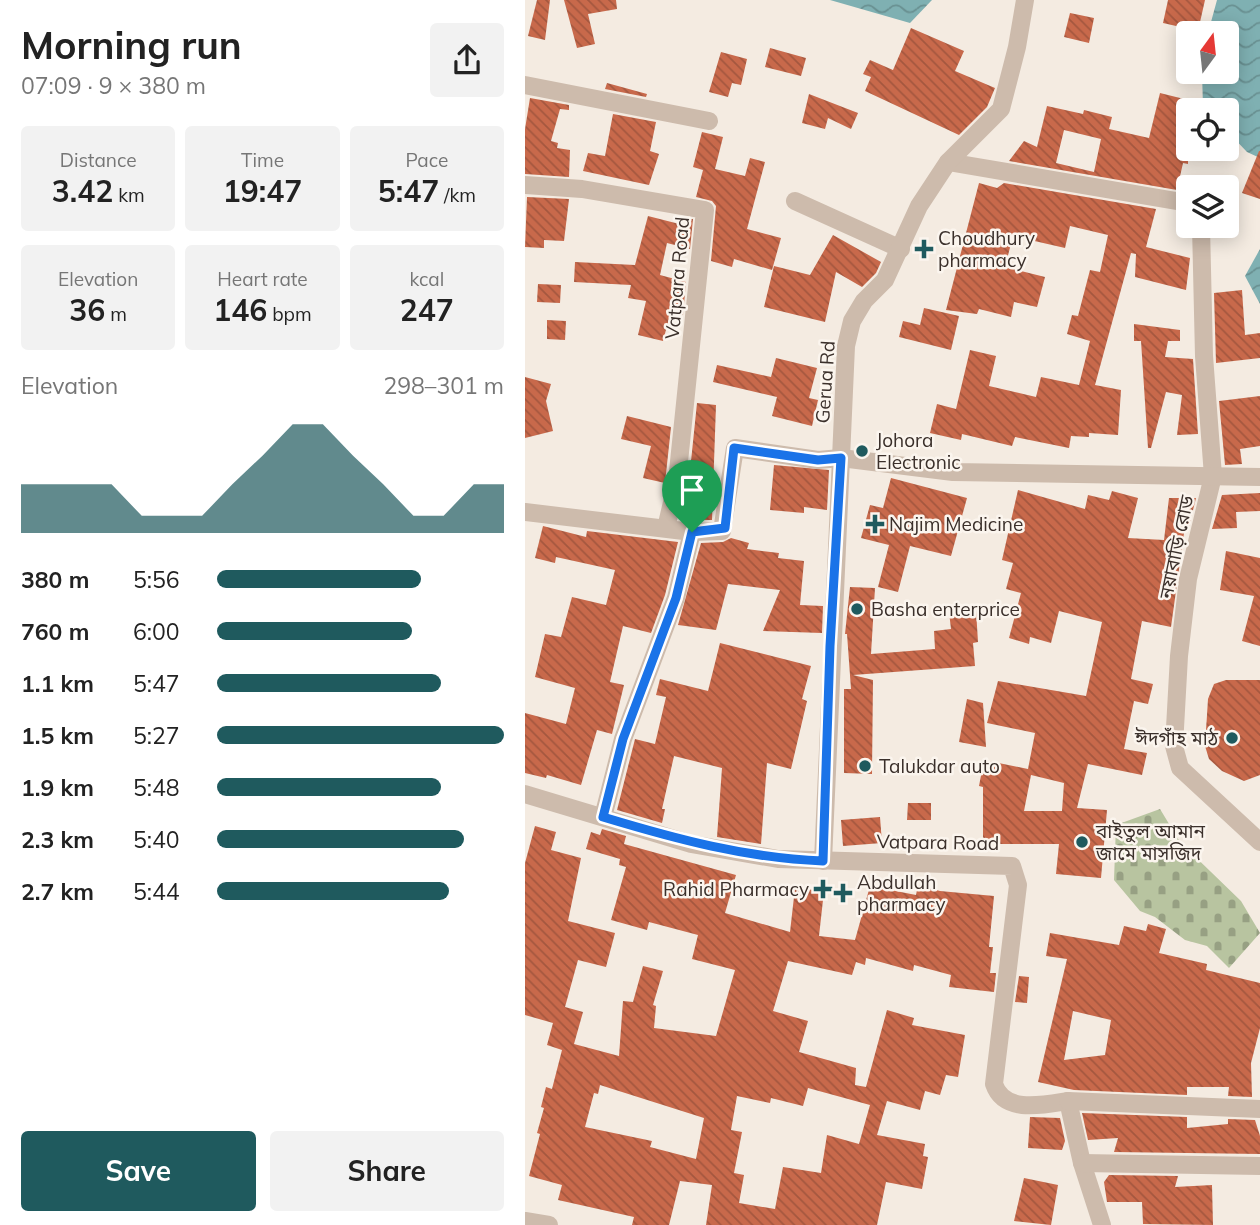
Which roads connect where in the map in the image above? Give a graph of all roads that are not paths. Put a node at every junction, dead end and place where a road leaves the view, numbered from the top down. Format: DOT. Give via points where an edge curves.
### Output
graph roads {
  1 [pos="1025,0"];
  2 [pos="525,85"];
  3 [pos="709,121"];
  4 [pos="948,162"];
  5 [pos="525,185"];
  6 [pos="795,201"];
  7 [pos="1176,201"];
  8 [pos="1201,238"];
  9 [pos="901,249"];
  10 [pos="841,458"];
  11 [pos="1213,476"];
  12 [pos="1260,477"];
  13 [pos="525,512"];
  14 [pos="666,528"];
  15 [pos="692,532"];
  16 [pos="525,794"];
  17 [pos="603,817"];
  18 [pos="1260,842"];
  19 [pos="823,861"];
  20 [pos="1068,1101"];
  21 [pos="1260,1109"];
  22 [pos="1082,1163"];
  23 [pos="1260,1166"];
  24 [pos="525,1221"];
  25 [pos="549,1225"];
  26 [pos="1102,1225"];
  1 -- 4 [label="street, Gerua Rd" via="1001,109"];
  2 -- 3 [label="street"];
  4 -- 7 [label="street"];
  4 -- 9 [label="street, Gerua Rd" via="919,206"];
  5 -- 14 [label="street, Vatpara Road" via="582,189 705,210 677,481"];
  6 -- 9 [label="street"];
  8 -- 11 [label="street, নয়াবাড়ি রোড"];
  9 -- 10 [label="street, Gerua Rd" via="885,280 852,321 846,346"];
  10 -- 11 [label="street" via="953,472"];
  10 -- 15 [label="street" via="818,460 734,448 725,528"];
  10 -- 19 [label="street, Gerua Rd"];
  11 -- 12 [label="street"];
  11 -- 18 [label="street, নয়াবাড়ি রোড" via="1188,579 1174,746 1180,768"];
  13 -- 14 [label="street"];
  14 -- 15 [label="street"];
  15 -- 17 [label="street" via="676,598 623,739"];
  16 -- 17 [label="street, Vatpara Road"];
  17 -- 19 [label="street, Vatpara Road" via="691,844 778,859"];
  19 -- 20 [label="street, Vatpara Road" via="1012,866 1018,885 994,1084 998,1097 1006,1102"];
  20 -- 21 [label="street, Vatpara Road"];
  20 -- 22 [label="street"];
  22 -- 23 [label="street"];
  22 -- 26 [label="street"];
  24 -- 25 [label="street"];
}
